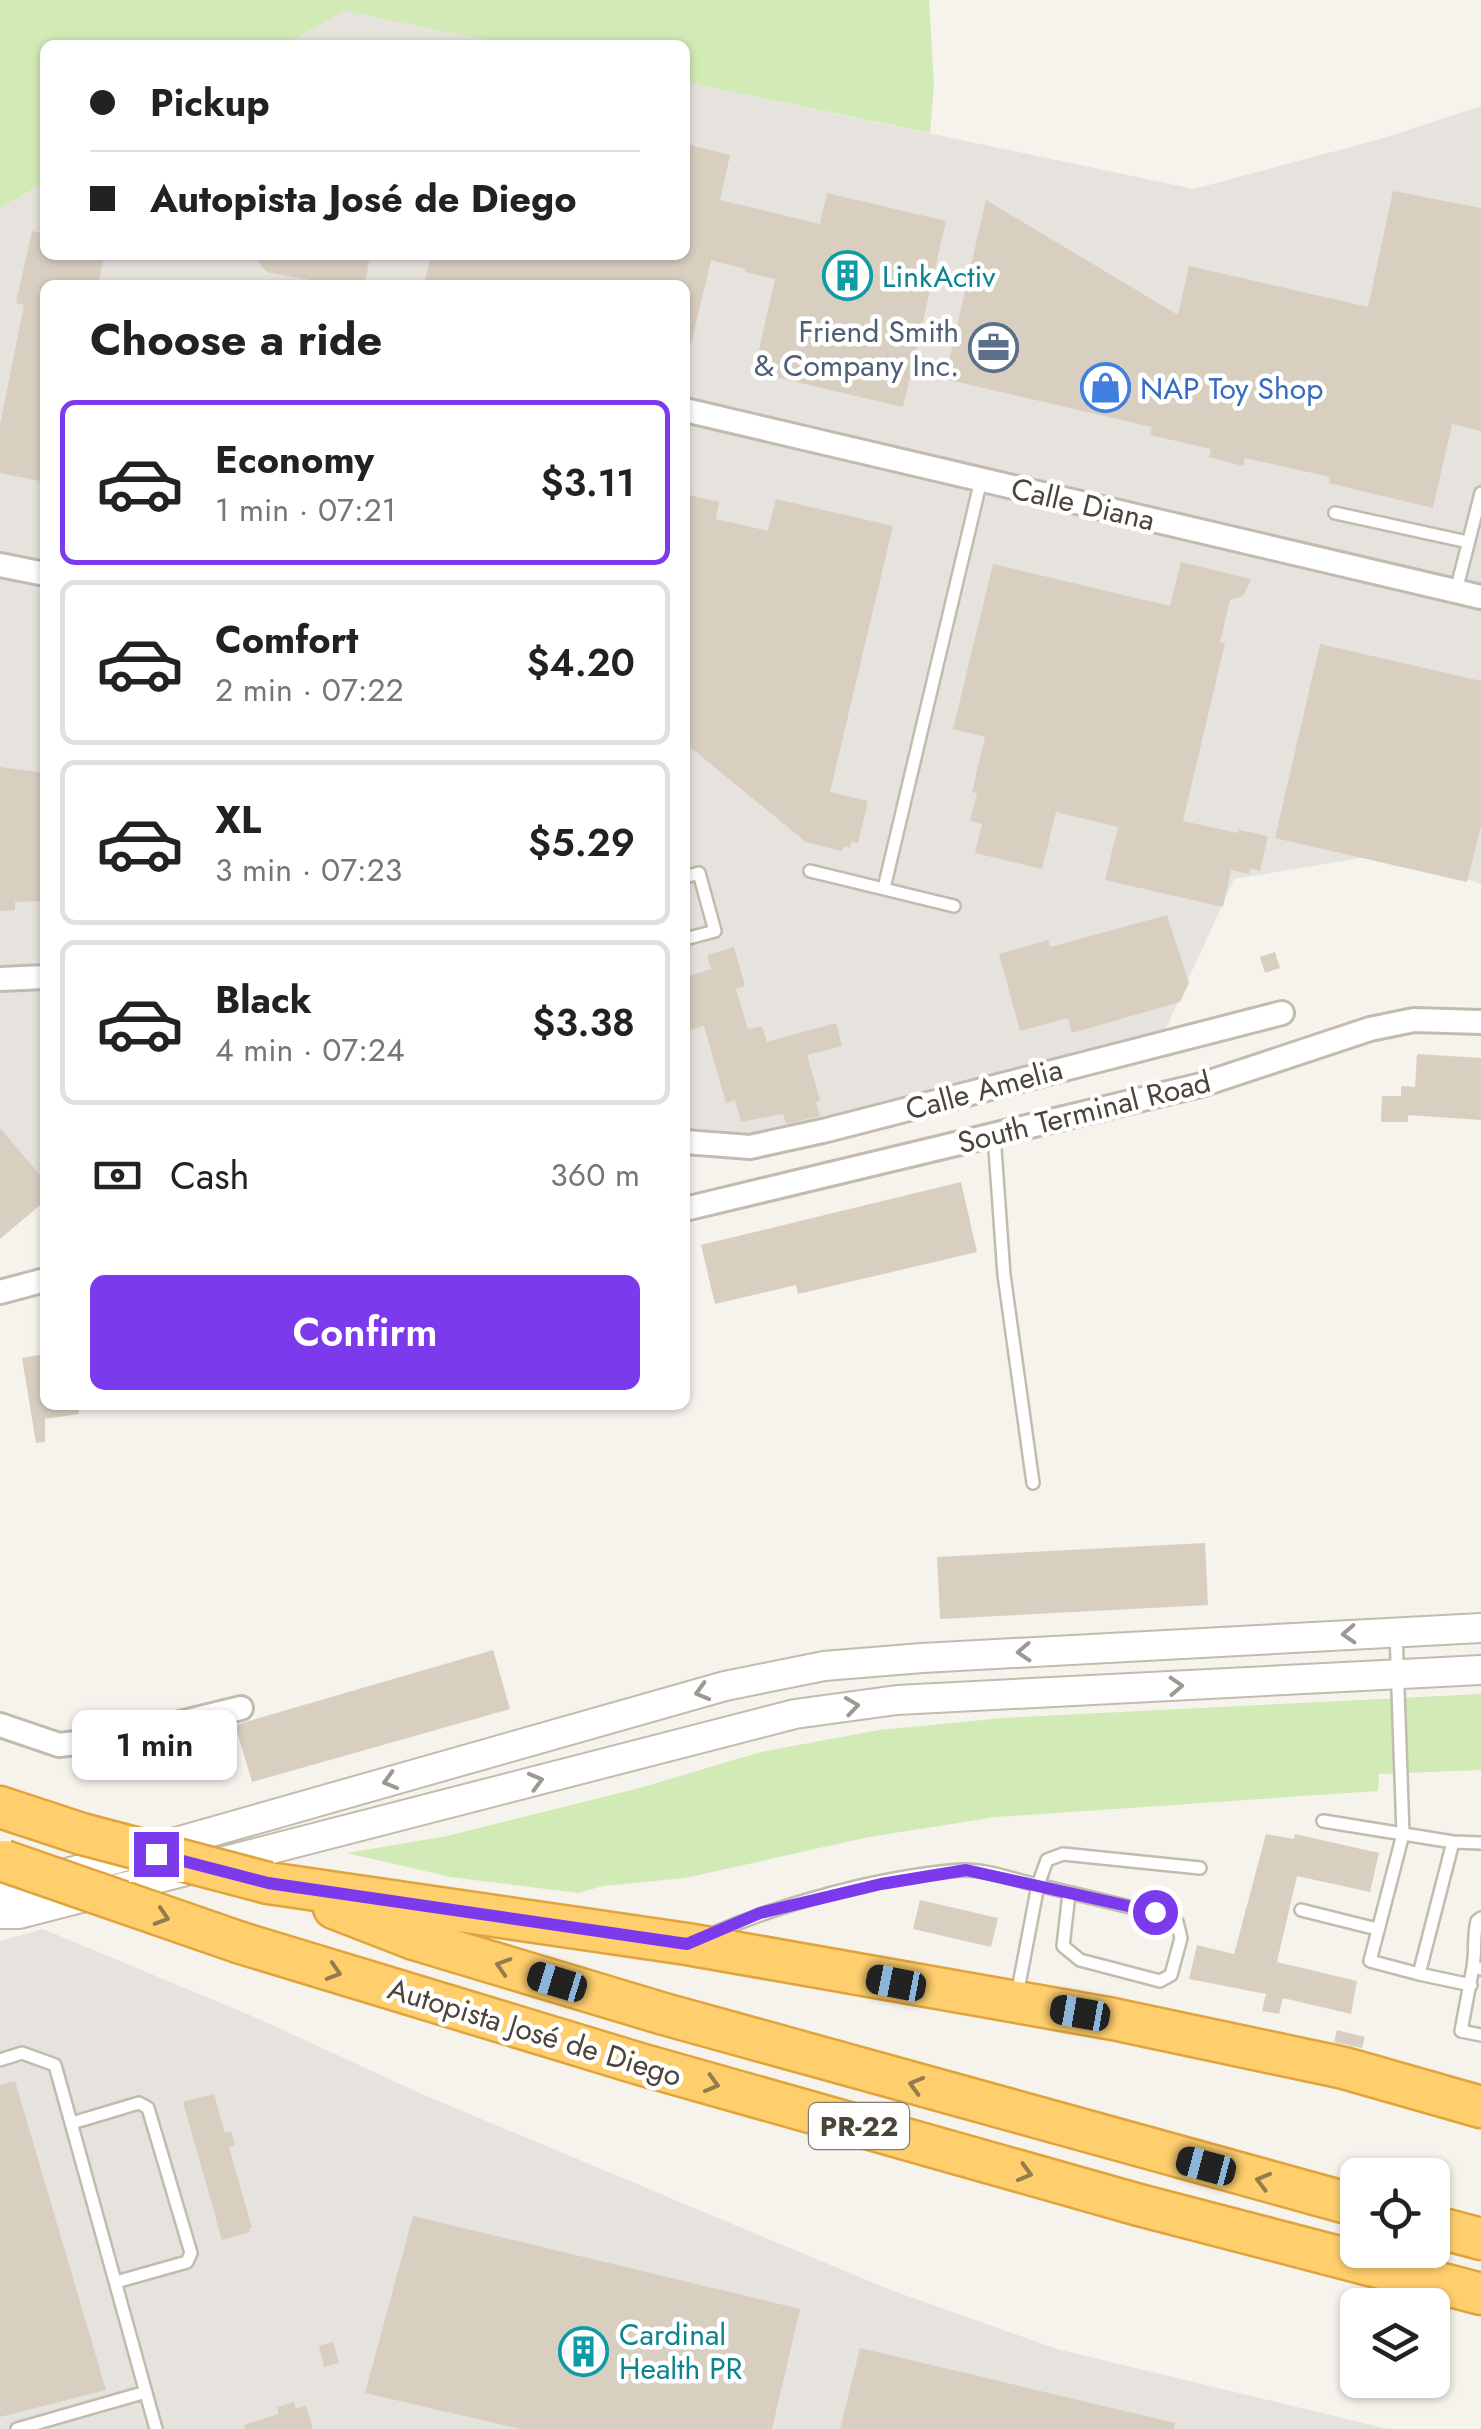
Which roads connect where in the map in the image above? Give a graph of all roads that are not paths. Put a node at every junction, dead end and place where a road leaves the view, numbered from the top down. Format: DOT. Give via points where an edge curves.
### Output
graph roads {
  1 [pos="690,411"];
  2 [pos="981,480"];
  3 [pos="1481,493"];
  4 [pos="1335,513"];
  5 [pos="1468,542"];
  6 [pos="0,565"];
  7 [pos="40,573"];
  8 [pos="1456,592"];
  9 [pos="1481,597"];
  10 [pos="810,870"];
  11 [pos="690,876"];
  12 [pos="884,888"];
  13 [pos="954,906"];
  14 [pos="690,938"];
  15 [pos="40,977"];
  16 [pos="0,979"];
  17 [pos="1282,1014"];
  18 [pos="1481,1022"];
  19 [pos="994,1135"];
  20 [pos="690,1142"];
  21 [pos="690,1208"];
  22 [pos="40,1281"];
  23 [pos="0,1292"];
  24 [pos="1033,1483"];
  25 [pos="1481,1628"];
  26 [pos="1396,1632"];
  27 [pos="1481,1670"];
  28 [pos="1400,1675"];
  29 [pos="241,1708"];
  30 [pos="0,1725"];
  31 [pos="0,1807"];
  32 [pos="1323,1821"];
  33 [pos="1403,1834"];
  34 [pos="1452,1842"];
  35 [pos="1481,1843"];
  36 [pos="1200,1868"];
  37 [pos="1,1871"];
  38 [pos="268,1883"];
  39 [pos="1038,1885"];
  40 [pos="1069,1894"];
  41 [pos="1301,1910"];
  42 [pos="0,1914"];
  43 [pos="1481,1918"];
  44 [pos="1377,1929"];
  45 [pos="687,1944"];
  46 [pos="1478,1949"];
  47 [pos="1477,1968"];
  48 [pos="1419,1974"];
  49 [pos="1471,1985"];
  50 [pos="1015,2002"];
  51 [pos="1481,2035"];
  52 [pos="0,2060"];
  53 [pos="1481,2108"];
  54 [pos="72,2124"];
  55 [pos="1340,2201"];
  56 [pos="1450,2231"];
  57 [pos="1481,2239"];
  58 [pos="116,2282"];
  59 [pos="1481,2294"];
  60 [pos="146,2392"];
  61 [pos="17,2429"];
  62 [pos="156,2429"];
  1 -- 2 [label="street, Calle Diana"];
  2 -- 8 [label="street, Calle Diana"];
  2 -- 12 [label="lane"];
  3 -- 5 [label="lane"];
  4 -- 5 [label="lane"];
  5 -- 8 [label="lane"];
  6 -- 7 [label="street"];
  8 -- 9 [label="street, Calle Diana"];
  10 -- 12 [label="lane"];
  11 -- 14 [label="lane" via="699,873 715,931"];
  12 -- 13 [label="lane"];
  15 -- 16 [label="street"];
  17 -- 20 [label="street, Calle Amelia" via="808,1134 750,1146"];
  18 -- 19 [label="street, South Terminal Road" via="1414,1020 1370,1029 1201,1085"];
  19 -- 21 [label="street, South Terminal Road"];
  19 -- 24 [label="lane" via="1004,1274"];
  22 -- 23 [label="street"];
  25 -- 26 [label="street"];
  26 -- 28 [label="lane"];
  26 -- 37 [label="street, one-way" via="784,1672"];
  27 -- 28 [label="street"];
  28 -- 33 [label="lane"];
  42 -- 28 [label="street, one-way" via="795,1714 898,1700"];
  29 -- 30 [label="street" via="60,1745"];
  31 -- 38 [label="highway, Autopista José de Diego / PR-22, bridge"];
  32 -- 33 [label="lane"];
  33 -- 34 [label="lane"];
  33 -- 44 [label="lane"];
  34 -- 35 [label="lane"];
  34 -- 48 [label="lane"];
  36 -- 39 [label="lane" via="1063,1854 1047,1860"];
  37 -- 59 [label="highway, Autopista José de Diego / PR-22, one-way, bridge" via="774,2102"];
  38 -- 45 [label="highway, Autopista José de Diego / PR-22"];
  55 -- 38 [label="highway, Autopista José de Diego / PR-22, one-way" via="664,2014 414,1939"];
  39 -- 40 [label="lane"];
  39 -- 45 [label="lane" via="966,1870 881,1884 760,1913"];
  39 -- 50 [label="lane"];
  40 -- 40 [label="lane" via="1177,1922 1181,1938 1171,1974 1160,1980 1080,1960 1063,1946"];
  41 -- 44 [label="lane"];
  43 -- 46 [label="lane" via="1472,1940"];
  44 -- 48 [label="lane" via="1370,1961"];
  45 -- 50 [label="highway, Autopista José de Diego / PR-22"];
  46 -- 47 [label="lane"];
  47 -- 49 [label="lane"];
  48 -- 49 [label="lane"];
  49 -- 51 [label="lane" via="1460,2031"];
  50 -- 53 [label="highway, Autopista José de Diego / PR-22" via="1344,2068"];
  52 -- 54 [label="lane" via="22,2053 55,2065"];
  54 -- 58 [label="lane"];
  54 -- 58 [label="lane" via="139,2103 148,2108 190,2253 187,2262"];
  56 -- 57 [label="highway"];
  58 -- 60 [label="lane"];
  60 -- 61 [label="lane"];
  60 -- 62 [label="lane"];
}
